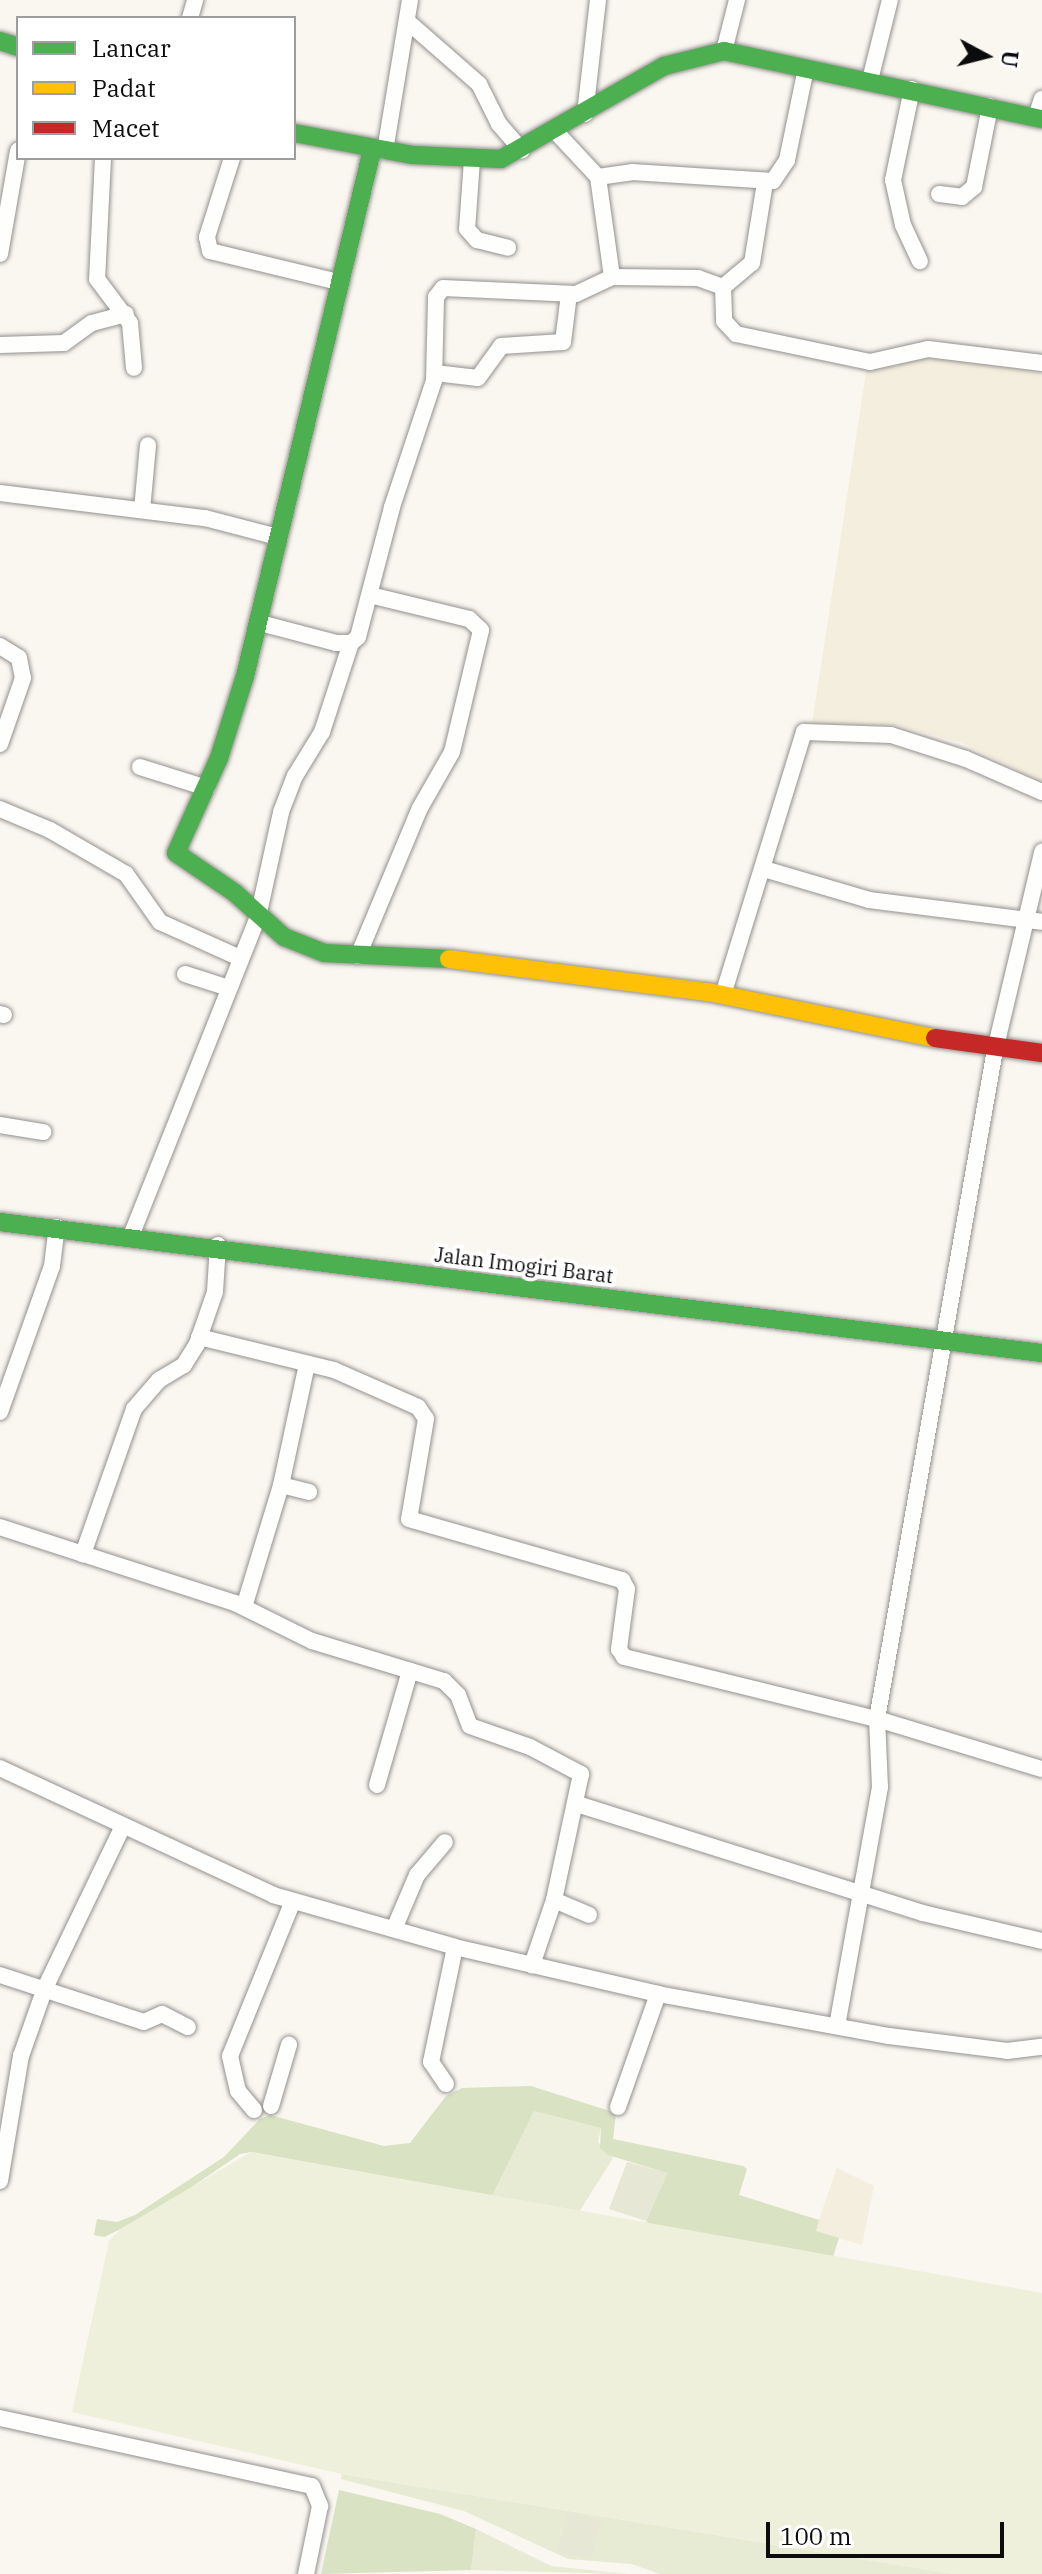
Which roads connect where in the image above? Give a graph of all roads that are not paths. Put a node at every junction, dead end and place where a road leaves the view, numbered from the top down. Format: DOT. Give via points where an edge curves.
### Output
graph roads {
  1 [pos="410,0"];
  2 [pos="598,0"];
  3 [pos="737,0"];
  4 [pos="890,0"];
  5 [pos="407,21"];
  6 [pos="724,51"];
  7 [pos="806,68"];
  8 [pos="870,80"];
  9 [pos="912,89"];
  10 [pos="990,107"];
  11 [pos="1040,112"];
  12 [pos="585,114"];
  13 [pos="556,132"];
  14 [pos="296,133"];
  15 [pos="379,150"];
  16 [pos="522,150"];
  17 [pos="16,160"];
  18 [pos="103,160"];
  19 [pos="231,160"];
  20 [pos="472,160"];
  21 [pos="598,177"];
  22 [pos="765,183"];
  23 [pos="939,194"];
  24 [pos="508,248"];
  25 [pos="0,254"];
  26 [pos="920,261"];
  27 [pos="612,277"];
  28 [pos="338,282"];
  29 [pos="723,287"];
  30 [pos="569,294"];
  31 [pos="126,314"];
  32 [pos="0,345"];
  33 [pos="1042,363"];
  34 [pos="134,368"];
  35 [pos="435,373"];
  36 [pos="148,445"];
  37 [pos="0,493"];
  38 [pos="142,510"];
  39 [pos="278,537"];
  40 [pos="370,595"];
  41 [pos="260,623"];
  42 [pos="351,643"];
  43 [pos="0,646"];
  44 [pos="0,744"];
  45 [pos="140,767"];
  46 [pos="207,788"];
  47 [pos="1042,792"];
  48 [pos="0,809"];
  49 [pos="1042,852"];
  50 [pos="764,869"];
  51 [pos="258,917"];
  52 [pos="1034,921"];
  53 [pos="358,956"];
  54 [pos="238,957"];
  55 [pos="185,974"];
  56 [pos="226,987"];
  57 [pos="723,995"];
  58 [pos="995,1050"];
  59 [pos="1042,1053"];
  60 [pos="0,1125"];
  61 [pos="43,1132"];
  62 [pos="0,1222"];
  63 [pos="56,1234"];
  64 [pos="131,1236"];
  65 [pos="218,1251"];
  66 [pos="199,1337"];
  67 [pos="944,1345"];
  68 [pos="1042,1353"];
  69 [pos="307,1364"];
  70 [pos="0,1412"];
  71 [pos="281,1485"];
  72 [pos="309,1492"];
  73 [pos="0,1527"];
  74 [pos="83,1554"];
  75 [pos="244,1607"];
  76 [pos="410,1671"];
  77 [pos="877,1719"];
  78 [pos="0,1768"];
  79 [pos="1042,1769"];
  80 [pos="377,1785"];
  81 [pos="577,1804"];
  82 [pos="123,1826"];
  83 [pos="445,1842"];
  84 [pos="859,1892"];
  85 [pos="554,1900"];
  86 [pos="293,1901"];
  87 [pos="589,1915"];
  88 [pos="394,1929"];
  89 [pos="1042,1941"];
  90 [pos="455,1947"];
  91 [pos="532,1965"];
  92 [pos="0,1975"];
  93 [pos="45,1988"];
  94 [pos="658,1994"];
  95 [pos="837,2026"];
  96 [pos="188,2027"];
  97 [pos="289,2045"];
  98 [pos="1042,2047"];
  99 [pos="446,2084"];
  100 [pos="618,2107"];
  101 [pos="0,2181"];
  102 [pos="0,2418"];
  103 [pos="306,2574"];
  1 -- 5 [label="street"];
  2 -- 12 [label="street"];
  3 -- 6 [label="street"];
  4 -- 8 [label="street"];
  5 -- 15 [label="street"];
  5 -- 16 [label="street" via="479,84 499,124"];
  6 -- 7 [label="street"];
  6 -- 12 [label="street" via="664,66"];
  7 -- 8 [label="street"];
  7 -- 22 [label="street" via="787,160 779,178"];
  8 -- 9 [label="street"];
  9 -- 10 [label="street"];
  9 -- 26 [label="street" via="893,180 903,225"];
  10 -- 11 [label="street"];
  10 -- 23 [label="street" via="974,187 962,197"];
  12 -- 13 [label="street"];
  13 -- 16 [label="street"];
  13 -- 21 [label="street"];
  14 -- 15 [label="street"];
  15 -- 20 [label="street"];
  15 -- 28 [label="street"];
  16 -- 20 [label="street"];
  17 -- 25 [label="street"];
  18 -- 31 [label="street" via="97,279 105,296"];
  19 -- 28 [label="street" via="207,237 210,251"];
  20 -- 24 [label="street" via="467,229 477,240"];
  21 -- 22 [label="street" via="632,172"];
  21 -- 27 [label="street"];
  22 -- 29 [label="street" via="752,263"];
  27 -- 29 [label="street" via="698,278"];
  27 -- 30 [label="street"];
  28 -- 39 [label="street"];
  29 -- 33 [label="street" via="724,321 736,334 870,362 928,349"];
  30 -- 35 [label="street" via="563,342 501,346 478,378"];
  30 -- 35 [label="street" via="440,290"];
  31 -- 32 [label="street" via="82,328 64,343"];
  31 -- 34 [label="street"];
  35 -- 40 [label="street"];
  36 -- 38 [label="street"];
  37 -- 38 [label="street"];
  38 -- 39 [label="street"];
  39 -- 41 [label="street"];
  40 -- 42 [label="street" via="361,631"];
  40 -- 53 [label="street" via="469,619 481,630 452,752 420,808"];
  41 -- 42 [label="street"];
  41 -- 46 [label="street"];
  42 -- 51 [label="street" via="322,732 281,812"];
  43 -- 44 [label="street" via="19,658 23,678"];
  45 -- 46 [label="street"];
  46 -- 51 [label="street" via="176,853 235,893"];
  47 -- 50 [label="street" via="966,759 891,735 806,731 799,739"];
  48 -- 54 [label="street" via="50,830 126,874 160,922"];
  49 -- 52 [label="street"];
  50 -- 52 [label="street" via="869,900"];
  50 -- 57 [label="street"];
  51 -- 53 [label="street" via="297,944"];
  51 -- 54 [label="street"];
  52 -- 58 [label="street"];
  53 -- 57 [label="street" via="413,955"];
  54 -- 56 [label="street"];
  55 -- 56 [label="street"];
  56 -- 64 [label="street"];
  57 -- 58 [label="street"];
  58 -- 59 [label="street"];
  58 -- 67 [label="street"];
  60 -- 61 [label="street"];
  62 -- 63 [label="street, Jalan Imogiri Barat"];
  63 -- 64 [label="street, Jalan Imogiri Barat"];
  63 -- 70 [label="street" via="52,1266"];
  64 -- 65 [label="street, Jalan Imogiri Barat"];
  65 -- 66 [label="street" via="215,1292"];
  65 -- 67 [label="street, Jalan Imogiri Barat"];
  66 -- 69 [label="street"];
  66 -- 74 [label="street" via="184,1365 159,1380 134,1409"];
  67 -- 68 [label="street, Jalan Imogiri Barat"];
  67 -- 77 [label="street"];
  69 -- 71 [label="street"];
  69 -- 77 [label="street" via="356,1377 423,1411 425,1431 409,1519 625,1584 619,1649 624,1657"];
  71 -- 72 [label="street"];
  71 -- 75 [label="street"];
  73 -- 74 [label="street"];
  74 -- 75 [label="street"];
  75 -- 76 [label="street" via="312,1641"];
  76 -- 80 [label="street"];
  76 -- 81 [label="street" via="451,1686 470,1726 530,1747 581,1774"];
  77 -- 79 [label="street"];
  77 -- 84 [label="street" via="880,1787"];
  78 -- 82 [label="street"];
  81 -- 84 [label="street"];
  81 -- 85 [label="street"];
  82 -- 86 [label="street"];
  82 -- 93 [label="street"];
  83 -- 88 [label="street" via="417,1875"];
  84 -- 89 [label="street"];
  84 -- 95 [label="street"];
  85 -- 87 [label="street"];
  85 -- 91 [label="street"];
  86 -- 88 [label="street"];
  86 -- 97 [label="street" via="230,2056 238,2091 262,2108"];
  88 -- 90 [label="street"];
  90 -- 91 [label="street"];
  90 -- 99 [label="street" via="431,2062"];
  91 -- 94 [label="street"];
  92 -- 93 [label="street"];
  93 -- 96 [label="street" via="144,2022 162,2014"];
  93 -- 101 [label="street" via="21,2056"];
  94 -- 95 [label="street"];
  94 -- 100 [label="street"];
  95 -- 98 [label="street" via="1007,2051"];
  102 -- 103 [label="street" via="312,2486 320,2506"];
}
